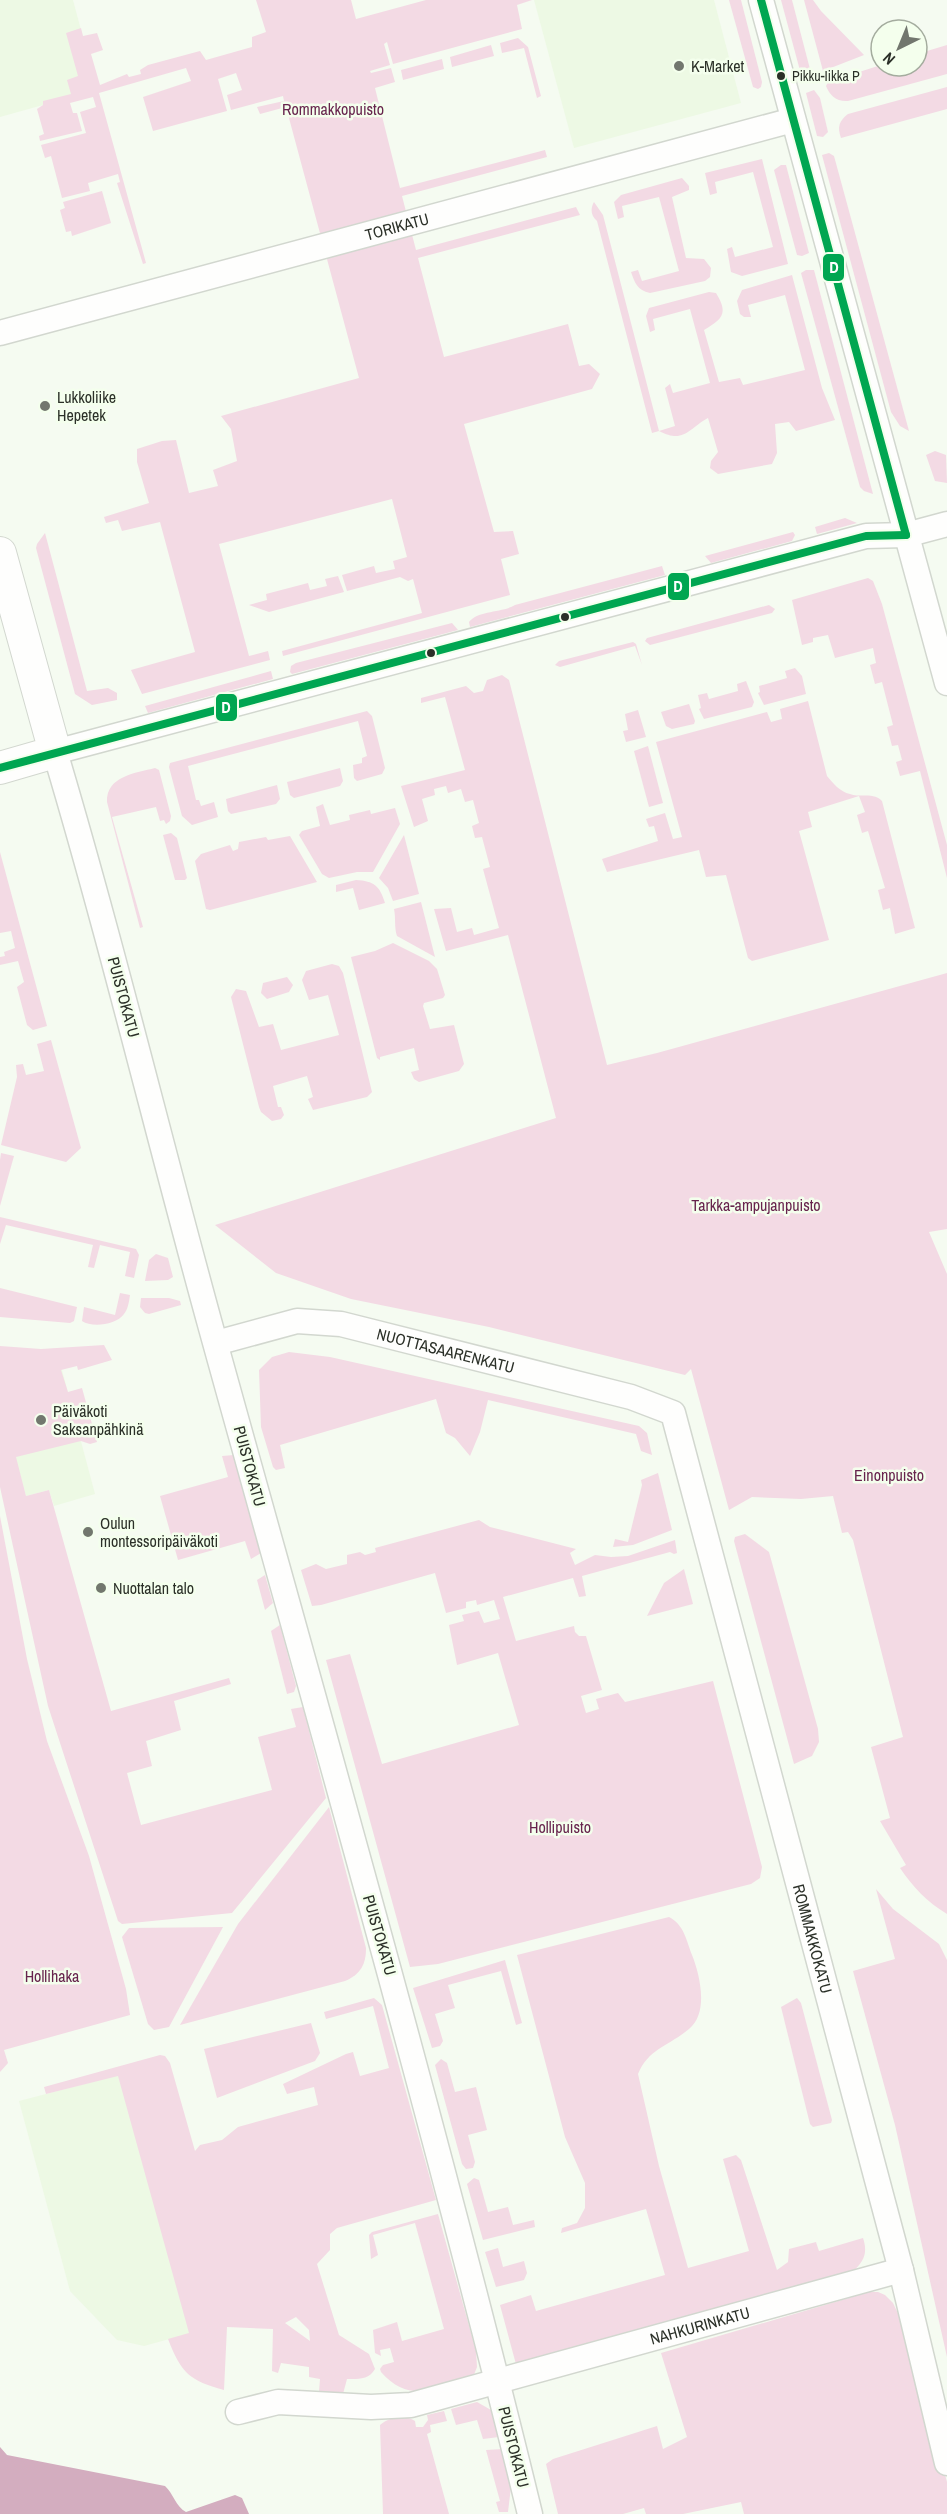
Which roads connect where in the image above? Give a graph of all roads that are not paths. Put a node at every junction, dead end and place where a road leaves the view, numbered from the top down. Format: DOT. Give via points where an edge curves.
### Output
graph roads {
  1 [pos="761,0"];
  2 [pos="793,120"];
  3 [pos="0,333"];
  4 [pos="947,524"];
  5 [pos="906,535"];
  6 [pos="0,553"];
  7 [pos="947,683"];
  8 [pos="55,752"];
  9 [pos="0,768"];
  10 [pos="216,1343"];
  11 [pos="673,1413"];
  12 [pos="902,2270"];
  13 [pos="498,2380"];
  14 [pos="238,2412"];
  15 [pos="947,2463"];
  16 [pos="530,2514"];
  1 -- 2 [label="street"];
  2 -- 3 [label="street, TORIKATU"];
  2 -- 5 [label="street"];
  4 -- 5 [label="street"];
  5 -- 7 [label="street"];
  5 -- 8 [label="street" via="866,536"];
  6 -- 8 [label="main road, PUISTOKATU"];
  8 -- 9 [label="main road"];
  8 -- 10 [label="street, PUISTOKATU"];
  10 -- 11 [label="street, NUOTTASAARENKATU" via="297,1321 341,1324 631,1398"];
  10 -- 13 [label="street, PUISTOKATU" via="394,1983"];
  11 -- 12 [label="street, ROMMAKKOKATU"];
  12 -- 13 [label="street, NAHKURINKATU"];
  12 -- 15 [label="street, ROMMAKKOKATU"];
  13 -- 14 [label="street" via="411,2405 278,2402"];
  13 -- 16 [label="street, PUISTOKATU"];
}
